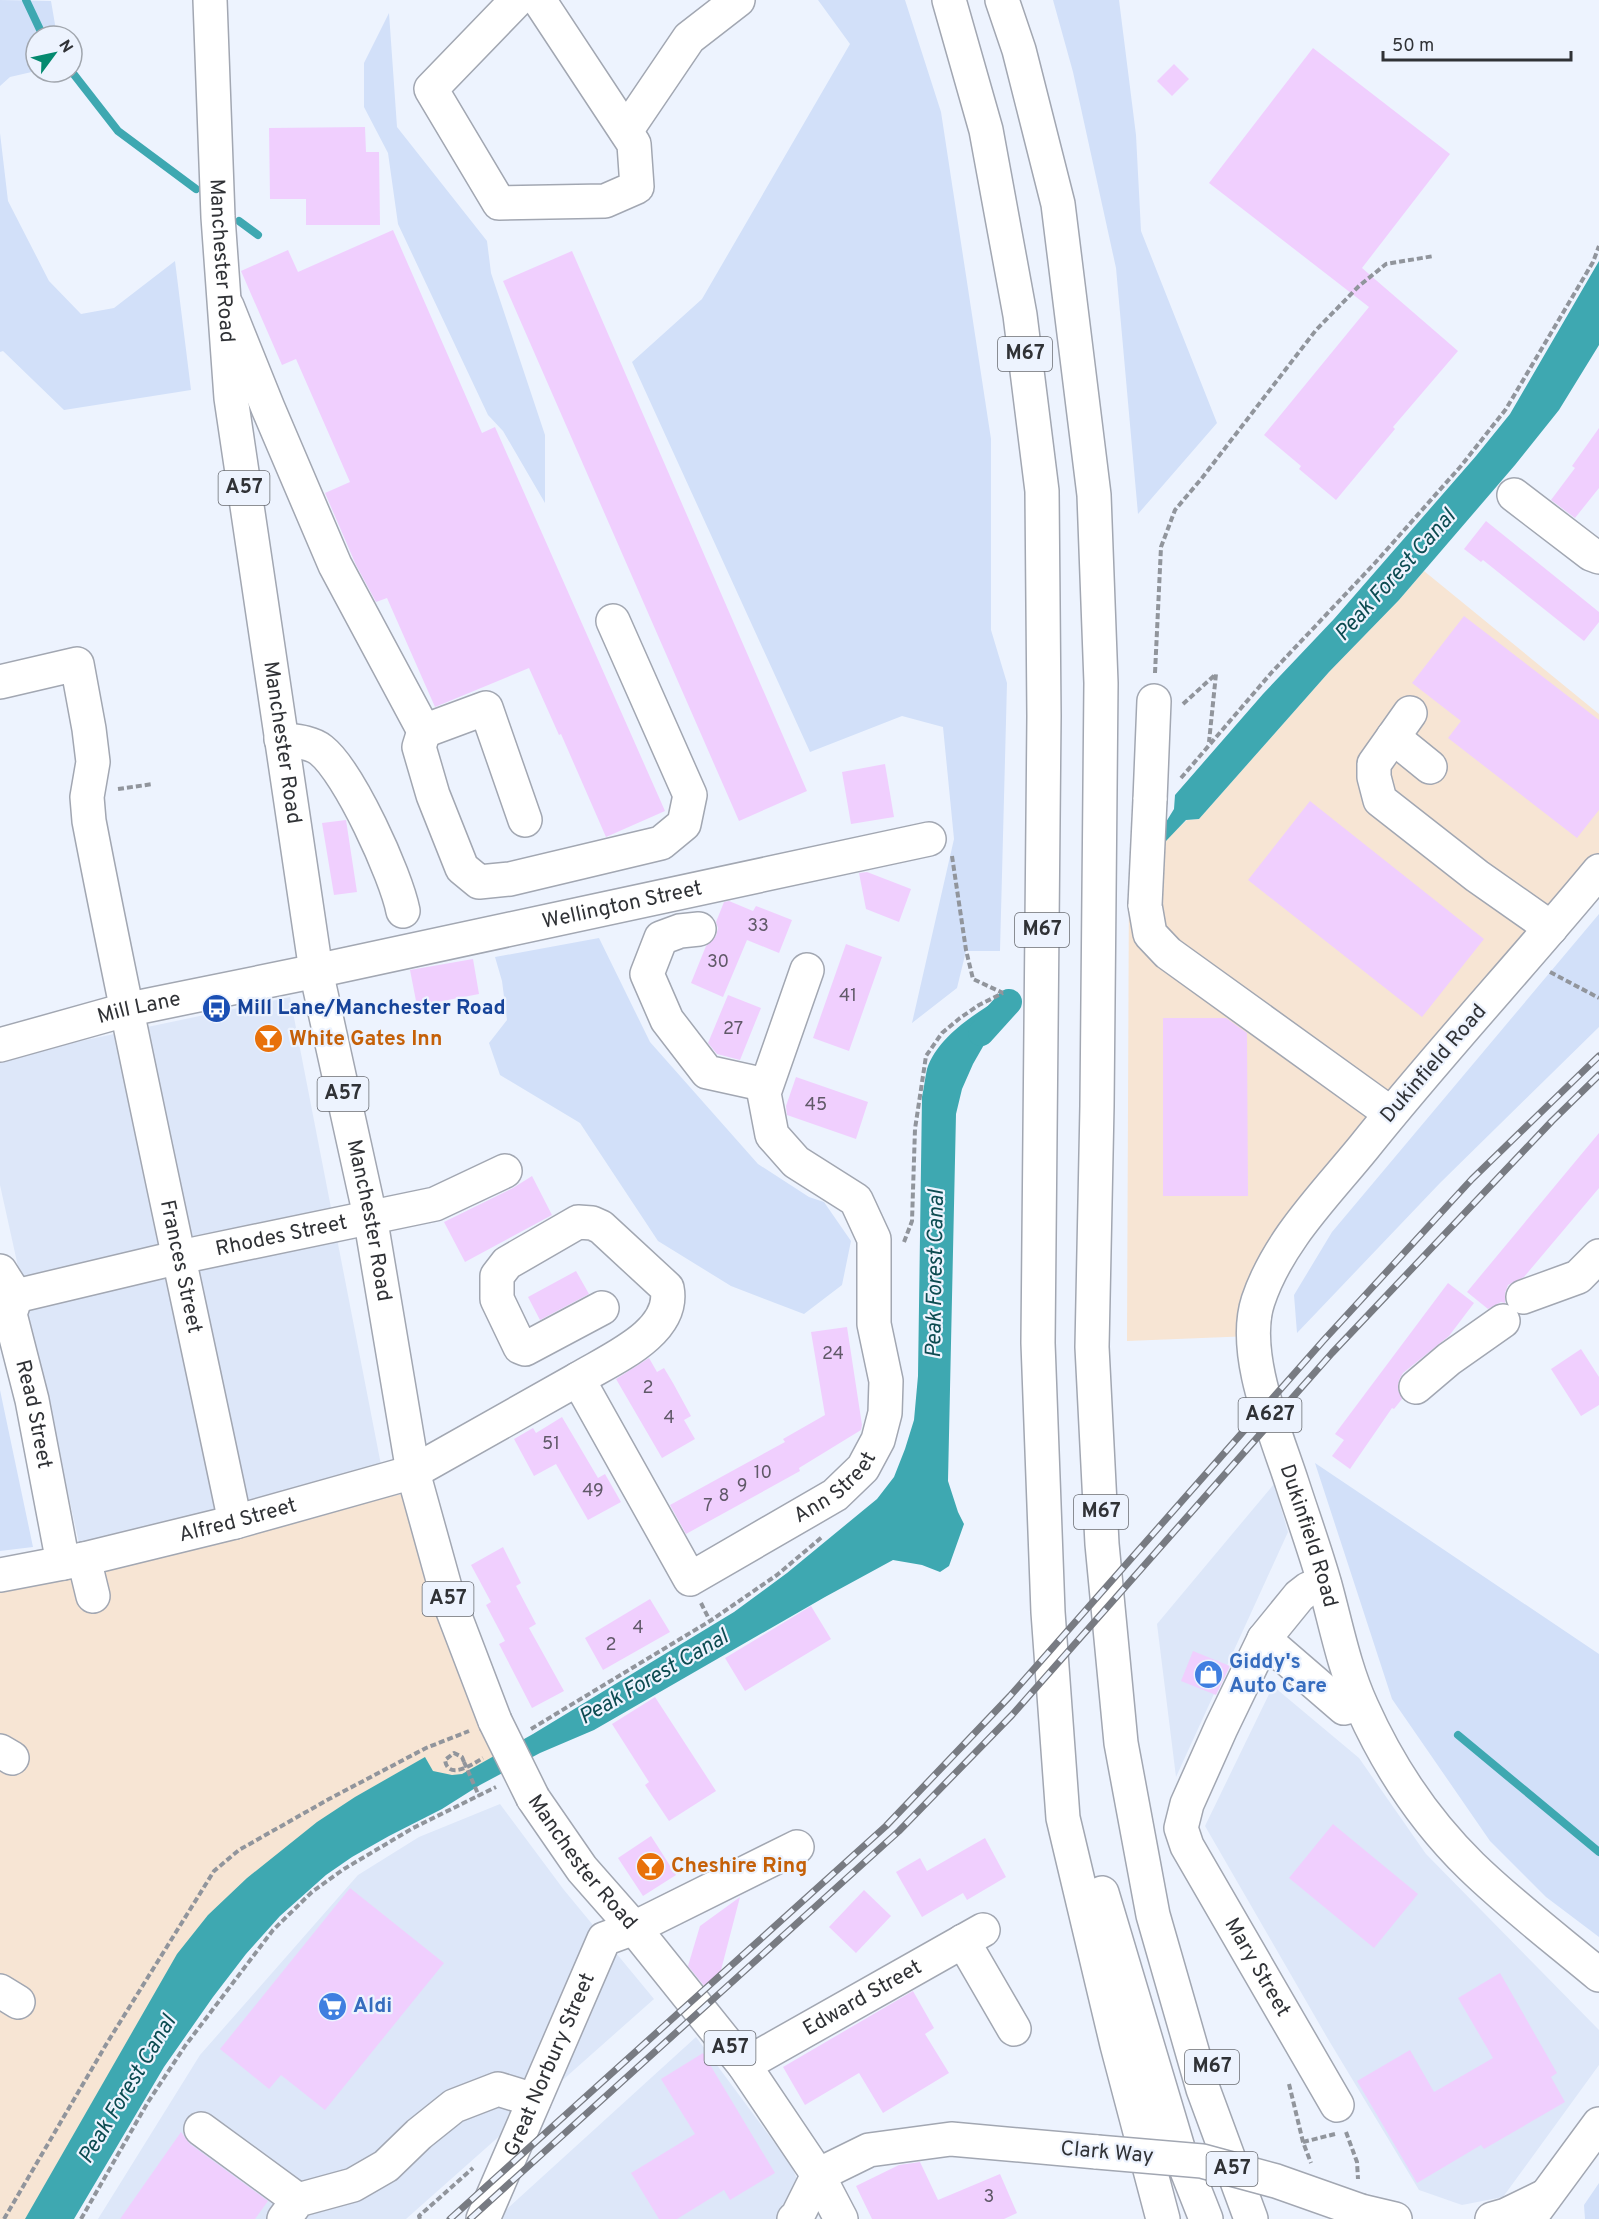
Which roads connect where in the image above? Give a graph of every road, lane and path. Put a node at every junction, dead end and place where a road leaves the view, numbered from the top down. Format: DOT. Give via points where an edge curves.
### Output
graph roads {
  1 [pos="210,0"];
  2 [pos="517,0"];
  3 [pos="539,0"];
  4 [pos="738,0"];
  5 [pos="949,0"];
  6 [pos="1002,0"];
  7 [pos="626,130"];
  8 [pos="1599,246"];
  9 [pos="1434,255"];
  10 [pos="224,298"];
  11 [pos="1514,495"];
  12 [pos="1599,557"];
  13 [pos="613,621"];
  14 [pos="0,682"];
  15 [pos="1154,716"];
  16 [pos="424,731"];
  17 [pos="281,739"];
  18 [pos="1209,743"];
  19 [pos="1430,767"];
  20 [pos="1162,793"];
  21 [pos="525,820"];
  22 [pos="928,839"];
  23 [pos="1599,871"];
  24 [pos="403,911"];
  25 [pos="1551,928"];
  26 [pos="699,929"];
  27 [pos="1526,959"];
  28 [pos="807,970"];
  29 [pos="316,971"];
  30 [pos="1003,993"];
  31 [pos="1599,998"];
  32 [pos="125,1010"];
  33 [pos="0,1045"];
  34 [pos="766,1085"];
  35 [pos="1390,1113"];
  36 [pos="505,1171"];
  37 [pos="370,1216"];
  38 [pos="1599,1256"];
  39 [pos="180,1257"];
  40 [pos="8,1284"];
  41 [pos="1530,1294"];
  42 [pos="602,1308"];
  43 [pos="1503,1321"];
  44 [pos="578,1378"];
  45 [pos="1416,1387"];
  46 [pos="413,1472"];
  47 [pos="235,1522"];
  48 [pos="73,1561"];
  49 [pos="0,1575"];
  50 [pos="1324,1583"];
  51 [pos="93,1596"];
  52 [pos="1048,1612"];
  53 [pos="710,1621"];
  54 [pos="1264,1639"];
  55 [pos="1360,1704"];
  56 [pos="495,1721"];
  57 [pos="528,1731"];
  58 [pos="487,1755"];
  59 [pos="500,1785"];
  60 [pos="479,1796"];
  61 [pos="797,1847"];
  62 [pos="1153,1915"];
  63 [pos="634,1928"];
  64 [pos="1599,1975"];
  65 [pos="1014,2029"];
  66 [pos="744,2065"];
  67 [pos="1288,2077"];
  68 [pos="534,2100"];
  69 [pos="1338,2105"];
  70 [pos="1599,2124"];
  71 [pos="201,2129"];
  72 [pos="1304,2142"];
  73 [pos="1312,2164"];
  74 [pos="476,2166"];
  75 [pos="818,2175"];
  76 [pos="291,2210"];
  77 [pos="1361,2211"];
  78 [pos="1540,2211"];
  79 [pos="4,2219"];
  80 [pos="81,2219"];
  81 [pos="420,2219"];
  82 [pos="483,2219"];
  83 [pos="794,2219"];
  84 [pos="841,2219"];
  85 [pos="1163,2219"];
  86 [pos="1206,2219"];
  87 [pos="1251,2219"];
  88 [pos="1272,2219"];
  89 [pos="1395,2219"];
  90 [pos="1492,2219"];
  1 -- 10 [label="main road, Manchester Road / A57"];
  2 -- 7 [label="main road" via="431,89 499,203 605,201 637,187 634,144"];
  3 -- 7 [label="main road"];
  4 -- 7 [label="main road" via="689,38"];
  5 -- 52 [label="main road, M67" via="986,130 1020,315 1042,491 1044,716 1038,1343"];
  6 -- 62 [label="main road, M67" via="1019,50 1058,204 1094,495 1101,683 1092,1347 1102,1544 1121,1743"];
  8 -- 18 [label="path" via="1506,409 1374,564"];
  9 -- 15 [label="path" via="1386,264 1359,286 1316,330 1175,510 1161,546"];
  10 -- 16 [label="main road" via="335,565"];
  10 -- 17 [label="main road, Manchester Road / A57" via="231,398"];
  11 -- 12 [label="main road"];
  13 -- 16 [label="main road" via="690,795 684,825 661,843 510,879 479,882 462,868 433,795 419,747"];
  14 -- 32 [label="main road, Frances Street" via="77,664 93,762 87,797 89,820"];
  15 -- 18 [label="path" via="1216,674"];
  15 -- 20 [label="main road"];
  16 -- 21 [label="main road" via="486,708"];
  17 -- 24 [label="main road" via="310,745 332,762 385,857"];
  17 -- 29 [label="main road, Manchester Road / A57"];
  18 -- 20 [label="path"];
  19 -- 25 [label="main road" via="1402,725 1374,764 1380,800"];
  20 -- 35 [label="main road, bridge" via="1145,905 1150,934 1168,952"];
  22 -- 29 [label="main road, Wellington Street"];
  22 -- 30 [label="path" via="949,840 974,979"];
  23 -- 25 [label="main road, Dukinfield Road / A627"];
  25 -- 27 [label="main road, Dukinfield Road / A627"];
  26 -- 34 [label="main road" via="661,938 647,974 667,1020 707,1072"];
  27 -- 31 [label="path"];
  27 -- 35 [label="main road, Dukinfield Road / A627"];
  28 -- 34 [label="main road, Ann Street"];
  29 -- 32 [label="main road, Mill Lane"];
  29 -- 37 [label="main road, Manchester Road / A57"];
  32 -- 33 [label="main road, Mill Lane"];
  32 -- 39 [label="main road, Frances Street"];
  34 -- 44 [label="main road, Ann Street" via="772,1135 796,1162 856,1200 874,1239 874,1324 886,1381 885,1413 878,1440 863,1468 835,1495 690,1579"];
  35 -- 50 [label="main road, Dukinfield Road / A627" via="1280,1253 1254,1318 1252,1336 1264,1395"];
  36 -- 37 [label="main road, Rhodes Street" via="435,1204"];
  37 -- 39 [label="main road, Rhodes Street"];
  37 -- 46 [label="main road, Manchester Road / A57"];
  38 -- 41 [label="main road" via="1578,1278"];
  39 -- 40 [label="main road, Rhodes Street"];
  39 -- 47 [label="main road, Frances Street"];
  40 -- 48 [label="main road, Read Street" via="10,1314"];
  42 -- 44 [label="main road" via="525,1349 520,1347 497,1299 497,1276 507,1263 578,1222 601,1227 667,1288 669,1299 657,1326 643,1340"];
  43 -- 45 [label="main road"];
  44 -- 46 [label="main road"];
  46 -- 47 [label="main road, Alfred Street"];
  46 -- 56 [label="main road, Manchester Road / A57" via="448,1598"];
  47 -- 48 [label="main road, Alfred Street"];
  48 -- 49 [label="main road, Alfred Street"];
  48 -- 51 [label="main road, Read Street"];
  50 -- 54 [label="main road" via="1299,1596"];
  50 -- 55 [label="main road, Dukinfield Road / A627"];
  52 -- 85 [label="main road, M67" via="1063,1818"];
  52 -- 86 [label="main road, M67" via="1093,1863 1178,2148"];
  53 -- 57 [label="path"];
  54 -- 55 [label="main road" via="1344,1708"];
  54 -- 69 [label="main road, Mary Street" via="1187,1804 1181,1828 1187,1846"];
  55 -- 64 [label="main road, Dukinfield Road / A627" via="1388,1759 1425,1813 1469,1864"];
  56 -- 63 [label="main road, Manchester Road / A57, bridge" via="533,1798 582,1869"];
  56 -- 79 [label="path" via="426,1748 239,1850 214,1871"];
  58 -- 60 [label="path, bridge" via="456,1771 446,1766 446,1760 454,1753 462,1757 464,1762"];
  59 -- 60 [label="path"];
  60 -- 80 [label="path" via="413,1828 344,1869 312,1892 273,1930 185,2046"];
  61 -- 63 [label="main road, Great Norbury Street"];
  62 -- 87 [label="main road, M67" via="1203,2090"];
  62 -- 88 [label="main road, M67"];
  63 -- 66 [label="main road, Manchester Road / A57"];
  63 -- 68 [label="main road, Great Norbury Street" via="604,1939"];
  65 -- 66 [label="main road, Edward Street" via="973,1936"];
  66 -- 75 [label="main road, Manchester Road / A57"];
  67 -- 72 [label="path"];
  68 -- 76 [label="main road" via="498,2089 454,2106 386,2166 353,2185"];
  68 -- 82 [label="main road, Great Norbury Street"];
  70 -- 78 [label="main road"];
  71 -- 76 [label="main road"];
  72 -- 73 [label="path"];
  72 -- 77 [label="path" via="1346,2131 1357,2162"];
  74 -- 81 [label="path"];
  75 -- 77 [label="main road, Clark Way / A57, bridge" via="869,2150 951,2139 1202,2161 1276,2181"];
  75 -- 83 [label="main road"];
  75 -- 84 [label="main road, Manchester Road / A57"];
  77 -- 89 [label="main road, Clark Way / A57"];
  78 -- 90 [label="main road"];
}
